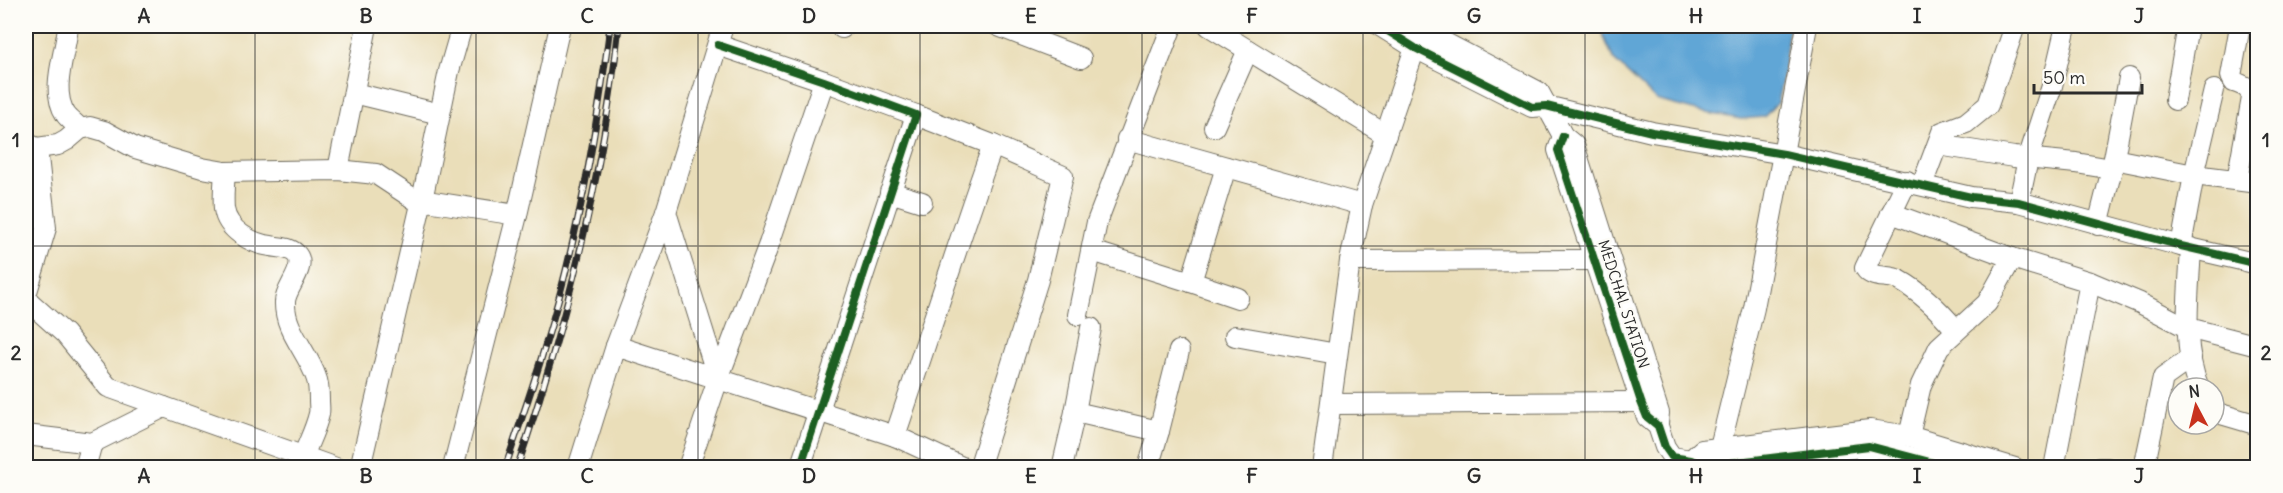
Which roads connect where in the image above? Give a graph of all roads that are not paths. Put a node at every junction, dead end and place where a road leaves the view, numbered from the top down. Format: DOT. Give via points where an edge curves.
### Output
graph roads {
  1 [pos="68,26"];
  2 [pos="367,26"];
  3 [pos="462,26"];
  4 [pos="560,26"];
  5 [pos="723,26"];
  6 [pos="998,26"];
  7 [pos="1172,26"];
  8 [pos="1209,26"];
  9 [pos="1380,26"];
  10 [pos="1413,26"];
  11 [pos="1807,26"];
  12 [pos="2015,26"];
  13 [pos="2066,26"];
  14 [pos="2188,26"];
  15 [pos="2240,26"];
  16 [pos="718,45"];
  17 [pos="1415,48"];
  18 [pos="1248,50"];
  19 [pos="1081,58"];
  20 [pos="2129,78"];
  21 [pos="824,81"];
  22 [pos="2214,90"];
  23 [pos="354,93"];
  24 [pos="2175,100"];
  25 [pos="1546,106"];
  26 [pos="440,114"];
  27 [pos="916,115"];
  28 [pos="1214,128"];
  29 [pos="80,129"];
  30 [pos="1386,135"];
  31 [pos="1563,136"];
  32 [pos="1127,139"];
  33 [pos="993,145"];
  34 [pos="1938,145"];
  35 [pos="31,146"];
  36 [pos="1784,154"];
  37 [pos="2028,159"];
  38 [pos="2113,164"];
  39 [pos="1226,167"];
  40 [pos="338,170"];
  41 [pos="225,172"];
  42 [pos="2194,175"];
  43 [pos="2237,180"];
  44 [pos="1914,183"];
  45 [pos="2258,183"];
  46 [pos="890,192"];
  47 [pos="422,200"];
  48 [pos="922,202"];
  49 [pos="2019,202"];
  50 [pos="1362,205"];
  51 [pos="666,212"];
  52 [pos="1891,213"];
  53 [pos="517,214"];
  54 [pos="2098,225"];
  55 [pos="2186,248"];
  56 [pos="1092,251"];
  57 [pos="2012,258"];
  58 [pos="1596,260"];
  59 [pos="1350,261"];
  60 [pos="2258,264"];
  61 [pos="1191,282"];
  62 [pos="2091,282"];
  63 [pos="26,297"];
  64 [pos="1238,298"];
  65 [pos="2188,328"];
  66 [pos="1956,330"];
  67 [pos="1235,336"];
  68 [pos="616,346"];
  69 [pos="2258,346"];
  70 [pos="1179,351"];
  71 [pos="1337,354"];
  72 [pos="2191,358"];
  73 [pos="2196,376"];
  74 [pos="718,379"];
  75 [pos="1641,402"];
  76 [pos="1332,404"];
  77 [pos="164,407"];
  78 [pos="817,411"];
  79 [pos="1075,412"];
  80 [pos="2226,416"];
  81 [pos="2258,425"];
  82 [pos="1658,426"];
  83 [pos="1159,431"];
  84 [pos="26,435"];
  85 [pos="895,436"];
  86 [pos="1909,436"];
  87 [pos="92,443"];
  88 [pos="1869,446"];
  89 [pos="1720,447"];
  90 [pos="301,461"];
  91 [pos="1678,462"];
  92 [pos="85,468"];
  93 [pos="336,468"];
  94 [pos="360,468"];
  95 [pos="453,468"];
  96 [pos="578,468"];
  97 [pos="688,468"];
  98 [pos="800,468"];
  99 [pos="964,468"];
  100 [pos="979,468"];
  101 [pos="1062,468"];
  102 [pos="1148,468"];
  103 [pos="1322,468"];
  104 [pos="1864,468"];
  105 [pos="1953,468"];
  106 [pos="2015,468"];
  107 [pos="2054,468"];
  108 [pos="2099,468"];
  109 [pos="2107,468"];
  110 [pos="2144,468"];
  1 -- 29 [label="street" via="59,83 60,103"];
  2 -- 23 [label="street"];
  3 -- 26 [label="street"];
  4 -- 53 [label="street"];
  5 -- 16 [label="street"];
  6 -- 19 [label="street"];
  7 -- 32 [label="street"];
  8 -- 18 [label="street"];
  9 -- 17 [label="street"];
  10 -- 25 [label="street, MEDCHAL STATION" via="1539,92"];
  11 -- 36 [label="street"];
  12 -- 34 [label="street" via="1988,105 1966,123 1942,132"];
  13 -- 37 [label="street" via="2052,86"];
  14 -- 24 [label="street"];
  15 -- 43 [label="street" via="2231,76 2250,91 2252,98"];
  16 -- 21 [label="street"];
  16 -- 51 [label="street"];
  17 -- 25 [label="street" via="1532,107"];
  17 -- 30 [label="street"];
  18 -- 28 [label="street"];
  18 -- 30 [label="street"];
  20 -- 38 [label="street"];
  21 -- 27 [label="street"];
  21 -- 74 [label="street"];
  22 -- 42 [label="street"];
  23 -- 26 [label="street"];
  23 -- 40 [label="street"];
  25 -- 31 [label="street, MEDCHAL STATION"];
  25 -- 36 [label="street" via="1652,132"];
  26 -- 47 [label="street"];
  27 -- 33 [label="street"];
  27 -- 46 [label="street"];
  29 -- 35 [label="street" via="58,145"];
  29 -- 41 [label="street" via="105,131 135,148"];
  30 -- 50 [label="street"];
  31 -- 58 [label="street, MEDCHAL STATION" via="1558,150"];
  31 -- 82 [label="street" via="1574,145 1659,413"];
  32 -- 39 [label="street"];
  32 -- 56 [label="street" via="1097,222"];
  33 -- 85 [label="street"];
  33 -- 100 [label="street" via="1063,176 1038,280"];
  34 -- 37 [label="street"];
  34 -- 44 [label="street"];
  35 -- 63 [label="street" via="46,228"];
  36 -- 44 [label="street"];
  36 -- 89 [label="street" via="1754,308"];
  37 -- 38 [label="street"];
  37 -- 49 [label="street"];
  38 -- 42 [label="street"];
  38 -- 54 [label="street"];
  39 -- 50 [label="street"];
  39 -- 61 [label="street"];
  40 -- 41 [label="street"];
  40 -- 47 [label="street" via="376,174 414,199"];
  41 -- 90 [label="street" via="224,210 229,222 249,239 297,254 299,261 286,293 286,310 293,333 317,378 320,413"];
  42 -- 43 [label="street"];
  42 -- 55 [label="street"];
  43 -- 45 [label="street"];
  44 -- 49 [label="street" via="1971,197"];
  44 -- 52 [label="street"];
  46 -- 48 [label="street"];
  46 -- 78 [label="street"];
  47 -- 53 [label="street"];
  47 -- 94 [label="street"];
  49 -- 54 [label="street"];
  50 -- 59 [label="street"];
  51 -- 68 [label="street"];
  51 -- 74 [label="street"];
  52 -- 57 [label="street"];
  52 -- 66 [label="street" via="1865,268 1867,272 1898,279 1940,310"];
  53 -- 95 [label="street"];
  54 -- 55 [label="street"];
  55 -- 60 [label="street"];
  55 -- 65 [label="street"];
  56 -- 61 [label="street"];
  56 -- 79 [label="street"];
  57 -- 62 [label="street"];
  57 -- 66 [label="street" via="1987,303"];
  58 -- 59 [label="street"];
  58 -- 75 [label="street, MEDCHAL STATION"];
  59 -- 71 [label="street"];
  61 -- 64 [label="street"];
  62 -- 65 [label="street"];
  62 -- 107 [label="street"];
  63 -- 77 [label="street" via="65,334 108,387"];
  65 -- 69 [label="street"];
  65 -- 72 [label="street"];
  66 -- 86 [label="street" via="1939,347 1921,385"];
  67 -- 71 [label="street"];
  68 -- 74 [label="street"];
  68 -- 96 [label="street"];
  70 -- 83 [label="street"];
  71 -- 76 [label="street"];
  72 -- 73 [label="street"];
  72 -- 110 [label="street" via="2163,378"];
  74 -- 78 [label="street"];
  74 -- 97 [label="street"];
  75 -- 76 [label="street"];
  75 -- 82 [label="street, MEDCHAL STATION" via="1647,417"];
  76 -- 103 [label="street"];
  77 -- 87 [label="street"];
  77 -- 90 [label="street"];
  78 -- 85 [label="street"];
  78 -- 98 [label="street"];
  79 -- 83 [label="street"];
  79 -- 101 [label="street"];
  80 -- 81 [label="street"];
  82 -- 91 [label="street, MEDCHAL STATION" via="1665,447"];
  83 -- 102 [label="street"];
  84 -- 87 [label="street"];
  85 -- 99 [label="street"];
  86 -- 89 [label="street" via="1870,430"];
  86 -- 106 [label="street"];
  87 -- 92 [label="street"];
  88 -- 91 [label="street" via="1704,466"];
  88 -- 104 [label="street"];
  88 -- 105 [label="street"];
  89 -- 91 [label="street" via="1702,450"];
  90 -- 93 [label="street"];
  108 -- 109 [label="street"];
}
